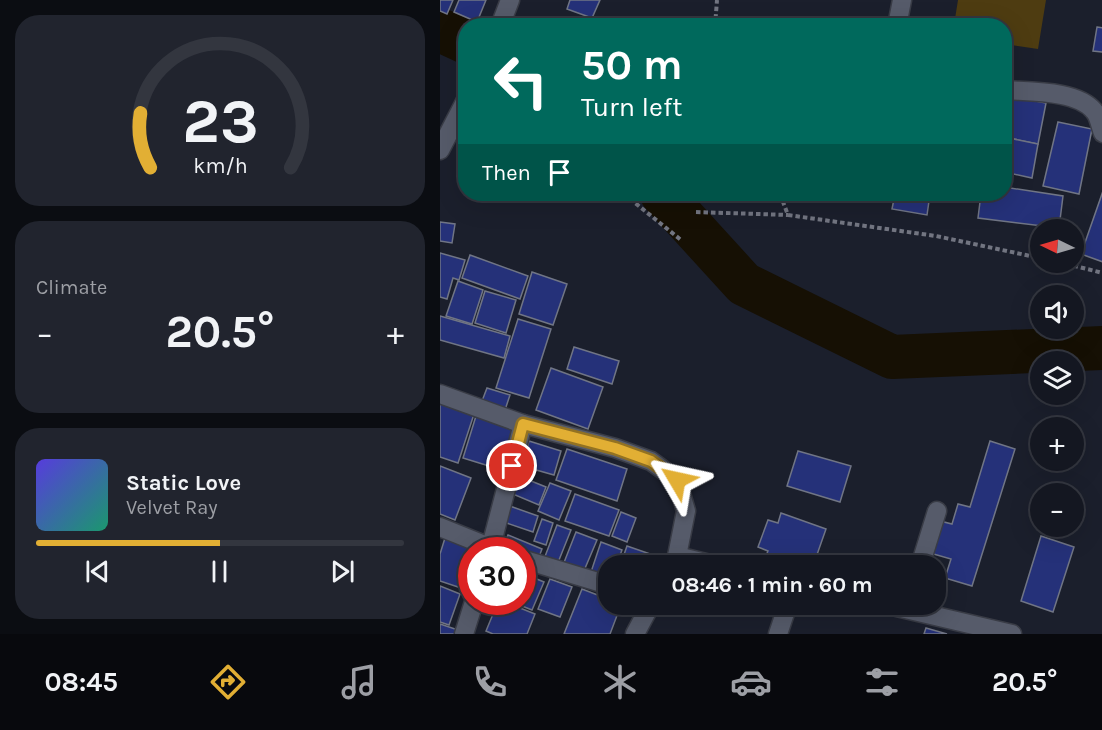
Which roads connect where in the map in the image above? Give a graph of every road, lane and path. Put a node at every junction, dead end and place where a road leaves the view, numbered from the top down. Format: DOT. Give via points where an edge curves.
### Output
graph roads {
  1 [pos="510,0"];
  2 [pos="717,0"];
  3 [pos="902,0"];
  4 [pos="503,18"];
  5 [pos="715,18"];
  6 [pos="899,18"];
  7 [pos="1012,91"];
  8 [pos="458,115"];
  9 [pos="1103,133"];
  10 [pos="440,150"];
  11 [pos="633,201"];
  12 [pos="783,201"];
  13 [pos="695,212"];
  14 [pos="788,215"];
  15 [pos="681,240"];
  16 [pos="1030,256"];
  17 [pos="1084,268"];
  18 [pos="1103,273"];
  19 [pos="440,394"];
  20 [pos="523,424"];
  21 [pos="936,511"];
  22 [pos="440,527"];
  23 [pos="463,537"];
  24 [pos="496,537"];
  25 [pos="675,555"];
  26 [pos="923,555"];
  27 [pos="536,563"];
  28 [pos="598,582"];
  29 [pos="470,615"];
  30 [pos="645,615"];
  31 [pos="784,615"];
  32 [pos="939,615"];
  33 [pos="464,634"];
  34 [pos="635,634"];
  35 [pos="778,634"];
  36 [pos="1012,634"];
  1 -- 4 [label="street"];
  2 -- 5 [label="path"];
  3 -- 6 [label="street"];
  7 -- 9 [label="street" via="1082,100 1096,112"];
  8 -- 10 [label="street"];
  11 -- 15 [label="path"];
  12 -- 14 [label="path"];
  13 -- 14 [label="path"];
  14 -- 16 [label="path" via="936,236"];
  17 -- 18 [label="path"];
  19 -- 20 [label="street"];
  20 -- 24 [label="street"];
  20 -- 25 [label="street" via="651,461 677,480 686,511"];
  21 -- 26 [label="street"];
  22 -- 23 [label="street"];
  27 -- 28 [label="street"];
  29 -- 33 [label="street"];
  30 -- 34 [label="street"];
  31 -- 35 [label="street"];
  32 -- 36 [label="street"];
}
